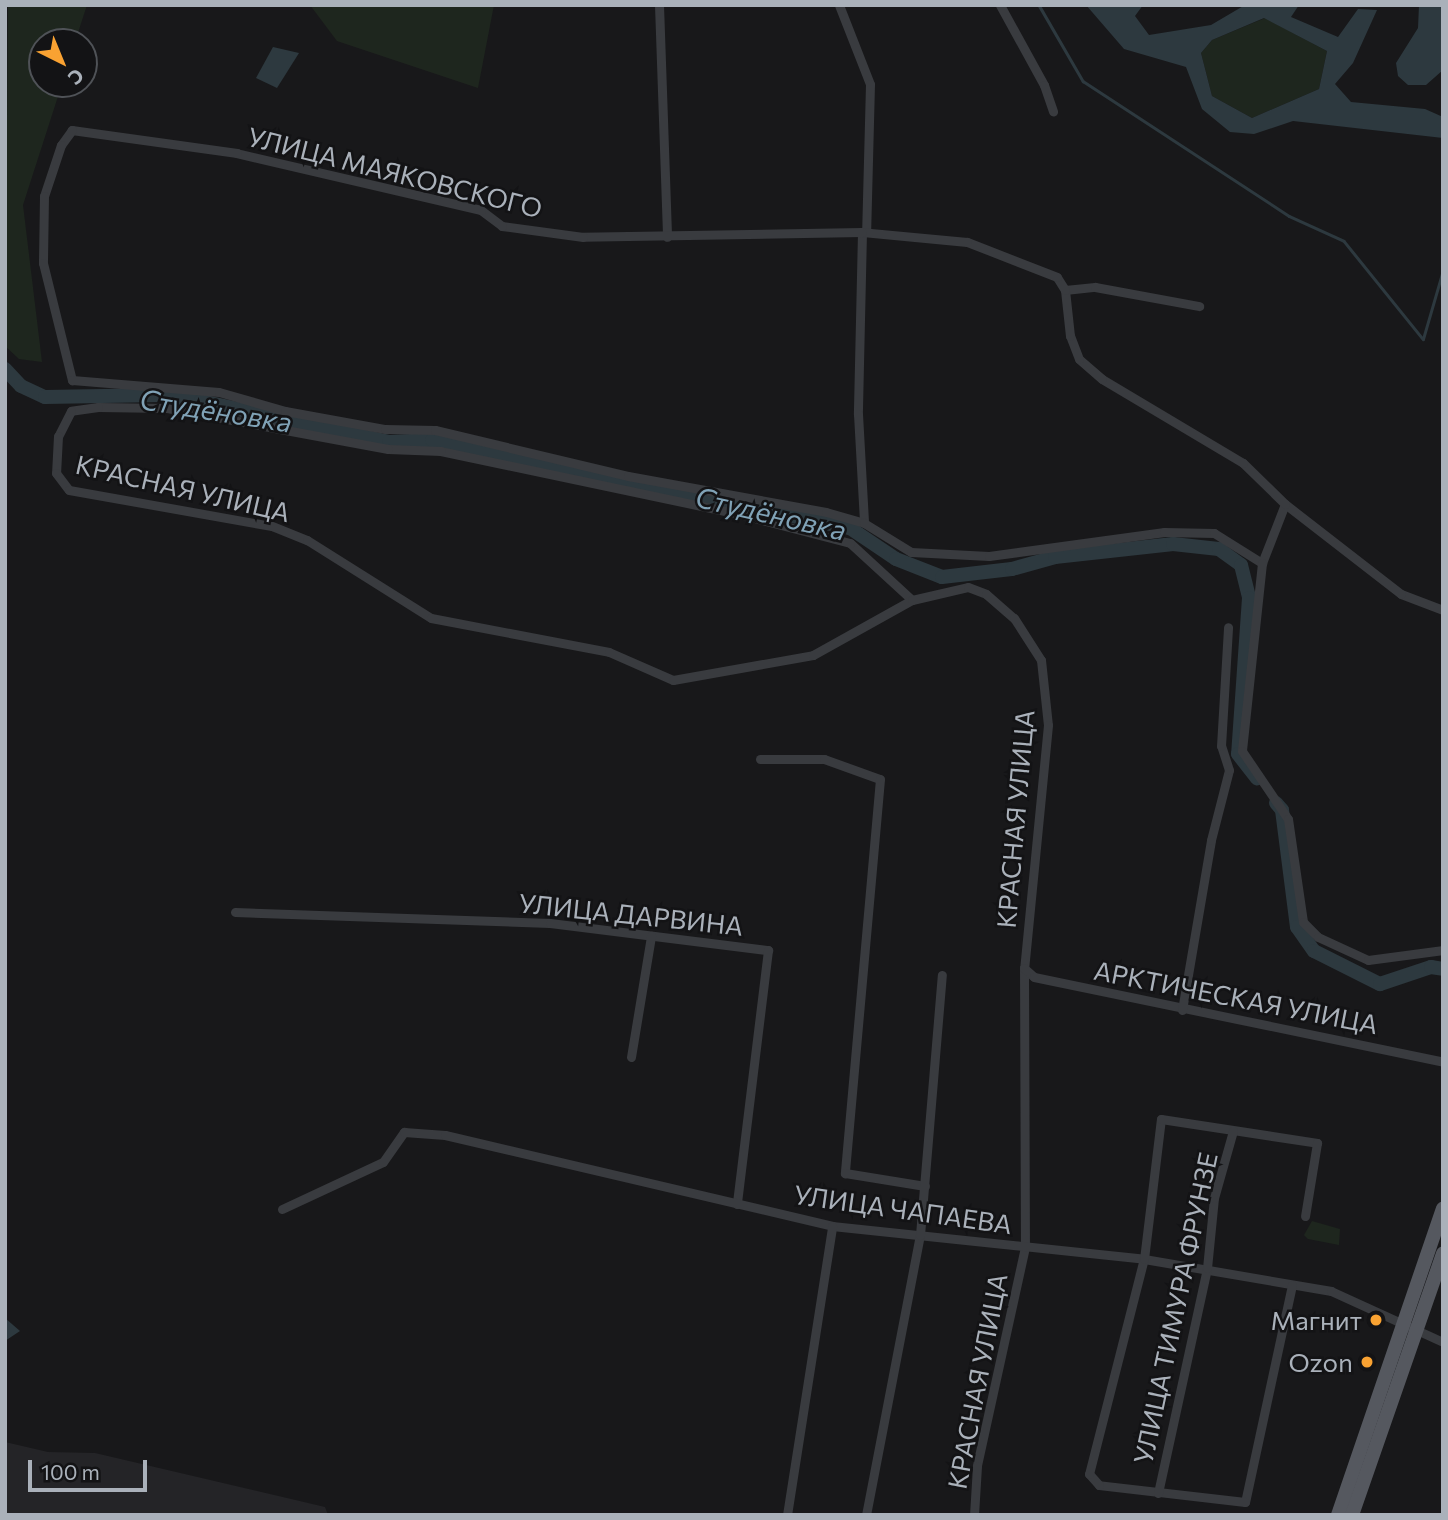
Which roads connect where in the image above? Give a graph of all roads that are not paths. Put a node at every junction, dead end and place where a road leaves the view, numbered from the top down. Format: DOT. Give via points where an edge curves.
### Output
graph roads {
  1 [pos="659,5"];
  2 [pos="839,5"];
  3 [pos="1000,5"];
  4 [pos="1053,111"];
  5 [pos="864,232"];
  6 [pos="667,237"];
  7 [pos="1065,290"];
  8 [pos="1199,306"];
  9 [pos="1285,504"];
  10 [pos="864,523"];
  11 [pos="1262,563"];
  12 [pos="912,600"];
  13 [pos="1443,610"];
  14 [pos="1228,627"];
  15 [pos="760,759"];
  16 [pos="235,912"];
  17 [pos="651,936"];
  18 [pos="1443,950"];
  19 [pos="1024,968"];
  20 [pos="942,975"];
  21 [pos="1182,1010"];
  22 [pos="631,1057"];
  23 [pos="1443,1062"];
  24 [pos="1233,1131"];
  25 [pos="925,1186"];
  26 [pos="737,1204"];
  27 [pos="282,1209"];
  28 [pos="1443,1209"];
  29 [pos="1305,1216"];
  30 [pos="832,1226"];
  31 [pos="920,1235"];
  32 [pos="1025,1247"];
  33 [pos="1443,1252"];
  34 [pos="1144,1259"];
  35 [pos="1207,1268"];
  36 [pos="1292,1285"];
  37 [pos="1411,1326"];
  38 [pos="1443,1342"];
  39 [pos="1158,1493"];
  40 [pos="787,1515"];
  41 [pos="866,1515"];
  42 [pos="974,1515"];
  43 [pos="1338,1515"];
  44 [pos="1352,1515"];
  1 -- 6 [label="street"];
  2 -- 5 [label="street" via="870,84"];
  3 -- 4 [label="street" via="1044,85"];
  5 -- 6 [label="street, УЛИЦА МАЯКОВСКОГО"];
  5 -- 7 [label="street, УЛИЦА МАЯКОВСКОГО" via="967,242 1057,277"];
  5 -- 10 [label="street" via="858,414"];
  6 -- 10 [label="street, УЛИЦА МАЯКОВСКОГО" via="583,237 502,226 481,210 237,153 72,130 61,145 44,196 43,263 72,380 219,392 285,411 384,429 435,430 628,476"];
  7 -- 8 [label="street" via="1095,287"];
  7 -- 9 [label="street" via="1079,359 1102,379 1243,463"];
  9 -- 11 [label="street"];
  9 -- 13 [label="street" via="1401,594"];
  10 -- 11 [label="street" via="911,552 989,556 1190,530 1214,533"];
  11 -- 18 [label="street" via="1242,751 1288,819 1303,922 1318,937 1368,960"];
  12 -- 12 [label="street, КРАСНАЯ УЛИЦА" via="850,543 739,514 440,451 388,449 166,408 71,411 58,436 56,473 69,490 272,526 307,540 430,618 609,652 673,680 813,655"];
  12 -- 19 [label="street, КРАСНАЯ УЛИЦА" via="968,587 978,590 1014,618 1041,660 1048,725"];
  14 -- 21 [label="street" via="1221,746 1230,771 1211,840"];
  15 -- 25 [label="street" via="824,760 880,779 845,1173"];
  16 -- 17 [label="street, УЛИЦА ДАРВИНА" via="550,923"];
  17 -- 22 [label="street"];
  17 -- 26 [label="street, УЛИЦА ДАРВИНА" via="768,950"];
  19 -- 21 [label="street, АРКТИЧЕСКАЯ УЛИЦА" via="1034,977"];
  19 -- 32 [label="street, КРАСНАЯ УЛИЦА"];
  20 -- 25 [label="street"];
  21 -- 23 [label="street, АРКТИЧЕСКАЯ УЛИЦА"];
  24 -- 29 [label="street" via="1317,1143"];
  24 -- 34 [label="street" via="1161,1119"];
  24 -- 35 [label="street, УЛИЦА ТИМУРА ФРУНЗЕ" via="1214,1198"];
  25 -- 31 [label="street"];
  26 -- 27 [label="street, УЛИЦА ЧАПАЕВА" via="445,1135 404,1132 383,1162"];
  26 -- 30 [label="street, УЛИЦА ЧАПАЕВА"];
  28 -- 37 [label="main road"];
  30 -- 31 [label="street, УЛИЦА ЧАПАЕВА"];
  30 -- 40 [label="street"];
  31 -- 32 [label="street, УЛИЦА ЧАПАЕВА"];
  31 -- 41 [label="street"];
  32 -- 34 [label="street, УЛИЦА ЧАПАЕВА"];
  32 -- 42 [label="street, КРАСНАЯ УЛИЦА" via="977,1466"];
  33 -- 37 [label="main road"];
  34 -- 35 [label="street, УЛИЦА ЧАПАЕВА"];
  34 -- 39 [label="street" via="1089,1474 1099,1485"];
  35 -- 36 [label="street, УЛИЦА ЧАПАЕВА"];
  35 -- 39 [label="street, УЛИЦА ТИМУРА ФРУНЗЕ"];
  36 -- 37 [label="street, УЛИЦА ЧАПАЕВА" via="1331,1291"];
  36 -- 39 [label="street" via="1245,1502"];
  37 -- 38 [label="street, УЛИЦА ЧАПАЕВА"];
  37 -- 43 [label="main road"];
  37 -- 44 [label="main road"];
}
